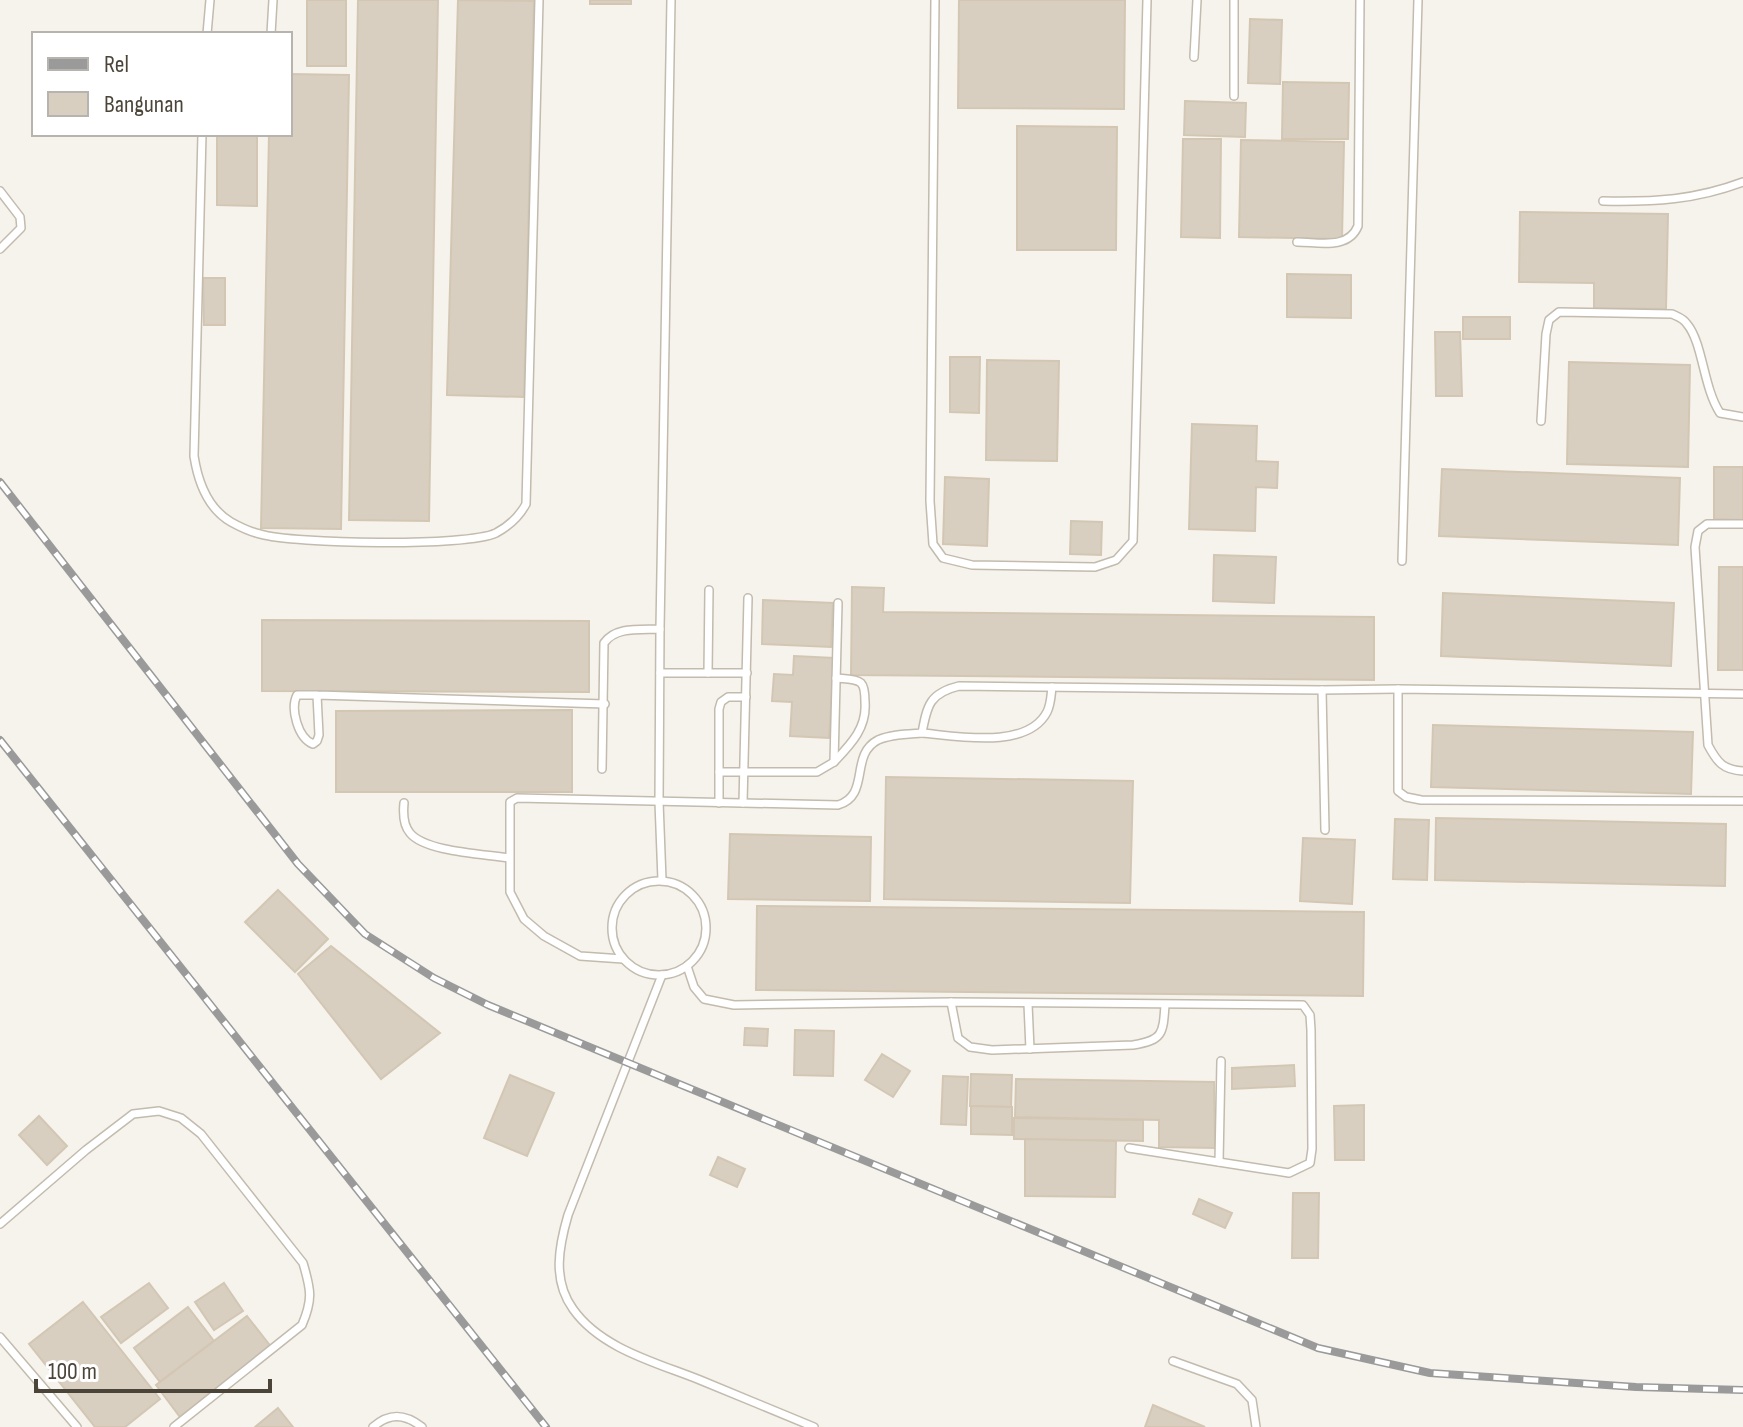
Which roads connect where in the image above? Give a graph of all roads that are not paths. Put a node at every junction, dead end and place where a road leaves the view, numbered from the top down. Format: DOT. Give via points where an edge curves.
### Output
graph roads {
  1 [pos="210,0"];
  2 [pos="273,0"];
  3 [pos="539,0"];
  4 [pos="671,0"];
  5 [pos="935,0"];
  6 [pos="1147,0"];
  7 [pos="1197,0"];
  8 [pos="1234,0"];
  9 [pos="1360,0"];
  10 [pos="1418,0"];
  11 [pos="207,32"];
  12 [pos="271,32"];
  13 [pos="1194,57"];
  14 [pos="1234,96"];
  15 [pos="202,136"];
  16 [pos="1743,182"];
  17 [pos="0,191"];
  18 [pos="1603,201"];
  19 [pos="1297,242"];
  20 [pos="0,249"];
  21 [pos="1743,417"];
  22 [pos="1541,421"];
  23 [pos="1743,524"];
  24 [pos="1402,561"];
  25 [pos="709,590"];
  26 [pos="748,598"];
  27 [pos="838,603"];
  28 [pos="660,629"];
  29 [pos="660,673"];
  30 [pos="708,673"];
  31 [pos="747,673"];
  32 [pos="836,678"];
  33 [pos="1052,687"];
  34 [pos="1398,689"];
  35 [pos="1322,690"];
  36 [pos="1704,694"];
  37 [pos="1743,694"];
  38 [pos="317,695"];
  39 [pos="746,697"];
  40 [pos="605,704"];
  41 [pos="922,733"];
  42 [pos="834,762"];
  43 [pos="602,769"];
  44 [pos="1743,771"];
  45 [pos="719,772"];
  46 [pos="744,772"];
  47 [pos="1743,801"];
  48 [pos="659,802"];
  49 [pos="404,803"];
  50 [pos="719,803"];
  51 [pos="743,803"];
  52 [pos="1325,830"];
  53 [pos="509,858"];
  54 [pos="662,880"];
  55 [pos="623,959"];
  56 [pos="687,966"];
  57 [pos="662,975"];
  58 [pos="951,1002"];
  59 [pos="1028,1004"];
  60 [pos="1165,1005"];
  61 [pos="1030,1049"];
  62 [pos="1221,1061"];
  63 [pos="1129,1148"];
  64 [pos="1219,1162"];
  65 [pos="0,1224"];
  66 [pos="0,1337"];
  67 [pos="1173,1361"];
  68 [pos="77,1427"];
  69 [pos="174,1427"];
  70 [pos="373,1427"];
  71 [pos="422,1427"];
  72 [pos="814,1427"];
  73 [pos="1256,1427"];
  1 -- 11 [label="lane"];
  2 -- 12 [label="lane"];
  3 -- 15 [label="lane" via="526,504 495,534 461,541 304,541 260,534 229,521 208,500 194,456"];
  4 -- 28 [label="lane"];
  5 -- 6 [label="lane" via="933,544 943,558 972,565 1095,567 1116,560 1133,541"];
  7 -- 13 [label="lane"];
  8 -- 14 [label="lane"];
  9 -- 19 [label="lane" via="1358,226 1346,241"];
  10 -- 24 [label="lane"];
  16 -- 18 [label="lane" via="1663,202"];
  17 -- 20 [label="lane" via="20,217 21,228"];
  21 -- 22 [label="lane" via="1720,413 1711,399 1685,320 1672,314 1559,312 1549,320 1546,334"];
  23 -- 36 [label="lane" via="1707,524 1698,531"];
  25 -- 30 [label="lane"];
  26 -- 31 [label="lane"];
  27 -- 32 [label="lane"];
  28 -- 29 [label="lane"];
  28 -- 40 [label="lane" via="625,630 604,643"];
  29 -- 30 [label="lane"];
  29 -- 48 [label="lane"];
  30 -- 31 [label="lane"];
  31 -- 39 [label="lane"];
  32 -- 42 [label="lane"];
  32 -- 42 [label="lane" via="861,683 865,716 855,739"];
  33 -- 35 [label="lane"];
  33 -- 41 [label="lane" via="1049,709 1023,733"];
  33 -- 41 [label="lane" via="944,689 925,712"];
  34 -- 35 [label="lane"];
  34 -- 36 [label="lane"];
  34 -- 47 [label="lane" via="1398,791 1406,797"];
  35 -- 52 [label="lane"];
  36 -- 37 [label="lane"];
  36 -- 44 [label="lane" via="1708,745 1717,762 1730,771"];
  38 -- 38 [label="lane" via="294,699 301,736 313,744 319,735"];
  38 -- 40 [label="lane"];
  39 -- 45 [label="lane" via="721,702"];
  39 -- 46 [label="lane"];
  40 -- 43 [label="lane"];
  41 -- 51 [label="lane" via="877,740 866,752 855,796 848,802"];
  42 -- 46 [label="lane" via="817,772"];
  45 -- 46 [label="lane"];
  45 -- 50 [label="lane"];
  46 -- 51 [label="lane"];
  48 -- 50 [label="lane"];
  48 -- 53 [label="lane" via="517,798 508,809"];
  48 -- 54 [label="lane"];
  49 -- 53 [label="lane" via="408,831 417,840"];
  50 -- 51 [label="lane"];
  53 -- 55 [label="lane" via="510,892 524,919 580,956"];
  54 -- 55 [label="lane" via="632,889 613,914 615,946"];
  54 -- 56 [label="lane" via="689,890 705,914 704,944"];
  55 -- 57 [label="lane" via="645,973"];
  56 -- 57 [label="lane"];
  56 -- 58 [label="lane" via="704,999 734,1005"];
  57 -- 72 [label="lane" via="568,1215 558,1248 561,1284 572,1308 591,1329 621,1348"];
  58 -- 59 [label="lane"];
  58 -- 61 [label="lane" via="958,1038 970,1047"];
  59 -- 60 [label="lane"];
  59 -- 61 [label="lane"];
  60 -- 61 [label="lane" via="1163,1030 1153,1042"];
  60 -- 64 [label="lane" via="1303,1005 1310,1015 1310,1163 1289,1173"];
  62 -- 64 [label="lane"];
  63 -- 64 [label="lane"];
  65 -- 69 [label="lane" via="133,1114 159,1111 181,1118 201,1134 303,1263 310,1306 302,1325"];
  66 -- 68 [label="lane"];
  67 -- 73 [label="lane" via="1237,1384 1252,1400"];
  70 -- 71 [label="lane" via="386,1416"];
}
